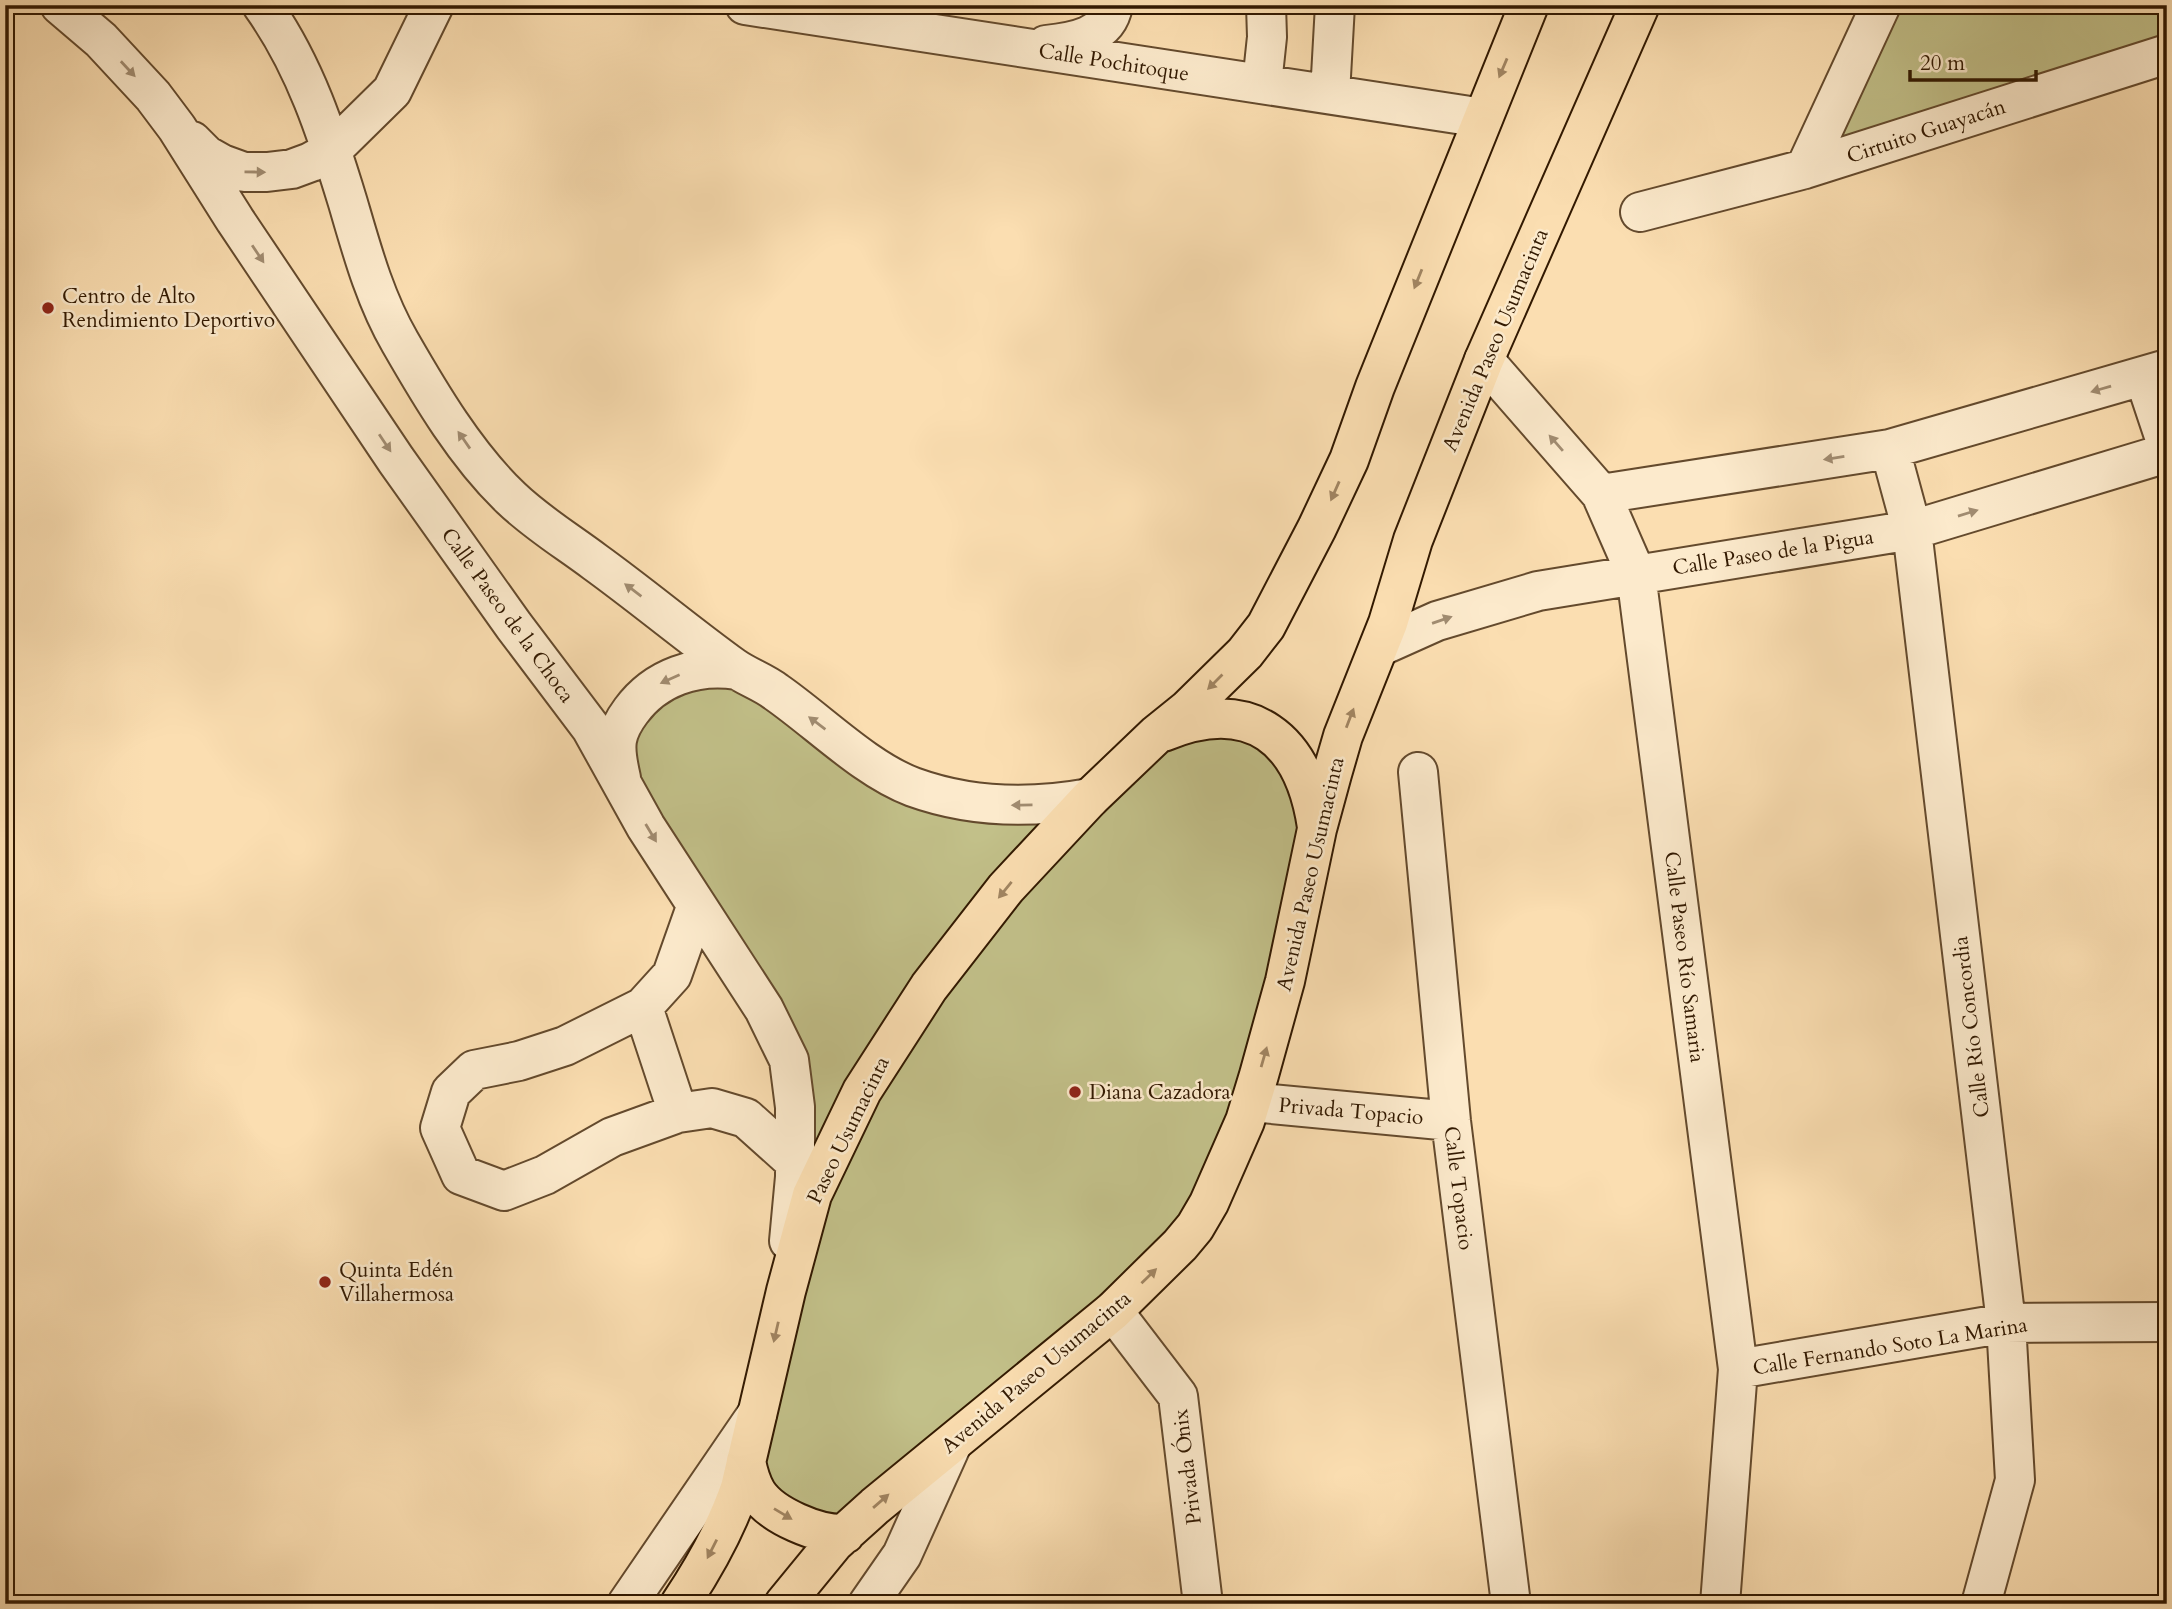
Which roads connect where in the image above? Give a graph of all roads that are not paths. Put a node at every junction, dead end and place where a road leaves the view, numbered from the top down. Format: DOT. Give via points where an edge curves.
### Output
graph roads {
  1 [pos="60,5"];
  2 [pos="262,5"];
  3 [pos="434,5"];
  4 [pos="745,5"];
  5 [pos="1114,5"];
  6 [pos="1266,5"];
  7 [pos="1335,5"];
  8 [pos="1529,5"];
  9 [pos="1640,5"];
  10 [pos="1881,5"];
  11 [pos="95,21"];
  12 [pos="1033,49"];
  13 [pos="2167,54"];
  14 [pos="1262,84"];
  15 [pos="1330,94"];
  16 [pos="1483,118"];
  17 [pos="177,128"];
  18 [pos="331,151"];
  19 [pos="1805,169"];
  20 [pos="1640,212"];
  21 [pos="1484,360"];
  22 [pos="2156,373"];
  23 [pos="2167,445"];
  24 [pos="1890,449"];
  25 [pos="2167,453"];
  26 [pos="1601,494"];
  27 [pos="1912,530"];
  28 [pos="1636,574"];
  29 [pos="1379,648"];
  30 [pos="737,670"];
  31 [pos="1157,734"];
  32 [pos="1418,772"];
  33 [pos="622,783"];
  34 [pos="1079,810"];
  35 [pos="1317,829"];
  36 [pos="696,906"];
  37 [pos="643,1007"];
  38 [pos="1251,1102"];
  39 [pos="678,1113"];
  40 [pos="1451,1121"];
  41 [pos="795,1162"];
  42 [pos="786,1291"];
  43 [pos="1113,1311"];
  44 [pos="2167,1322"];
  45 [pos="2006,1323"];
  46 [pos="1738,1369"];
  47 [pos="757,1414"];
  48 [pos="952,1444"];
  49 [pos="746,1461"];
  50 [pos="845,1534"];
  51 [pos="627,1604"];
  52 [pos="680,1604"];
  53 [pos="784,1604"];
  54 [pos="868,1604"];
  55 [pos="1203,1604"];
  56 [pos="1511,1604"];
  57 [pos="1720,1604"];
  58 [pos="1980,1604"];
  1 -- 11 [label="street, Calle Paseo de la Choca"];
  2 -- 18 [label="street" via="303,75"];
  3 -- 18 [label="street" via="392,91"];
  4 -- 12 [label="street, Calle Pochitoque"];
  5 -- 12 [label="street" via="1106,23 1088,37"];
  6 -- 14 [label="street"];
  7 -- 15 [label="street"];
  8 -- 16 [label="main road, one-way"];
  9 -- 21 [label="main road, Avenida Paseo Usumacinta"];
  10 -- 19 [label="street, Cirtuito Guayacán"];
  11 -- 17 [label="street, Calle Paseo de la Choca, one-way"];
  12 -- 14 [label="street, Calle Pochitoque"];
  13 -- 19 [label="street, Cirtuito Guayacán"];
  14 -- 15 [label="street, Calle Pochitoque"];
  15 -- 16 [label="street, Calle Pochitoque"];
  16 -- 31 [label="main road, one-way" via="1349,460 1285,593 1245,653"];
  17 -- 18 [label="street, one-way" via="206,155 244,172 292,169"];
  17 -- 33 [label="street, Calle Paseo de la Choca, one-way" via="396,460 590,729"];
  30 -- 18 [label="street, one-way" via="546,528 483,467 398,340 360,248"];
  19 -- 20 [label="street, Cirtuito Guayacán"];
  26 -- 21 [label="street, Calle Paseo Río Samaria, one-way"];
  21 -- 29 [label="main road, Avenida Paseo Usumacinta" via="1413,540"];
  22 -- 23 [label="street"];
  22 -- 24 [label="street, one-way"];
  24 -- 26 [label="street, one-way"];
  24 -- 27 [label="street, Calle Río Concordia"];
  27 -- 25 [label="street, Calle Paseo de la Pigua, one-way"];
  26 -- 28 [label="street, Calle Paseo Río Samaria"];
  27 -- 28 [label="street, Calle Paseo de la Pigua"];
  27 -- 45 [label="street, Calle Río Concordia"];
  29 -- 28 [label="street, Calle Paseo de la Pigua, one-way" via="1437,621 1538,591"];
  28 -- 46 [label="street, Calle Paseo Río Samaria"];
  35 -- 29 [label="main road, Avenida Paseo Usumacinta, one-way" via="1343,736"];
  30 -- 33 [label="street, one-way" via="710,667 684,673 658,684 639,700 617,738"];
  34 -- 30 [label="street, one-way" via="1061,803 998,806 964,802 911,786 887,775 774,690"];
  31 -- 34 [label="main road"];
  31 -- 35 [label="main road" via="1193,722 1222,720 1267,730 1286,747 1302,773"];
  32 -- 40 [label="street, Calle Topacio"];
  33 -- 36 [label="street, Calle Paseo de la Choca, one-way"];
  34 -- 42 [label="main road, Paseo Usumacinta, one-way" via="1006,888 929,987 862,1091 812,1195"];
  38 -- 35 [label="main road, Avenida Paseo Usumacinta, one-way" via="1284,981"];
  36 -- 37 [label="street" via="672,975"];
  36 -- 41 [label="street, Calle Paseo de la Choca" via="753,991 789,1060 796,1107"];
  37 -- 39 [label="street"];
  37 -- 39 [label="street" via="565,1046 474,1070 452,1092 440,1128 461,1175 504,1191 545,1175 612,1137"];
  38 -- 40 [label="street, Privada Topacio"];
  43 -- 38 [label="main road, Avenida Paseo Usumacinta, one-way" via="1195,1227"];
  39 -- 41 [label="street" via="712,1108 746,1118"];
  40 -- 56 [label="street, Calle Topacio"];
  41 -- 42 [label="street, Calle Paseo de la Choca"];
  42 -- 47 [label="main road, Paseo Usumacinta, one-way"];
  43 -- 48 [label="main road, Avenida Paseo Usumacinta"];
  43 -- 55 [label="street, Privada Ónix" via="1178,1396"];
  44 -- 45 [label="street, Calle Fernando Soto La Marina"];
  45 -- 46 [label="street, Calle Fernando Soto La Marina"];
  45 -- 58 [label="street, Calle Río Concordia" via="2015,1480"];
  46 -- 57 [label="street, Calle Paseo Río Samaria"];
  47 -- 49 [label="main road, Paseo Usumacinta"];
  47 -- 51 [label="street"];
  50 -- 48 [label="main road, Avenida Paseo Usumacinta, one-way"];
  48 -- 54 [label="street" via="902,1555"];
  49 -- 50 [label="main road, one-way" via="758,1495 769,1505 822,1532"];
  49 -- 52 [label="main road, Paseo Usumacinta, one-way" via="733,1510"];
  50 -- 53 [label="main road, Avenida Paseo Usumacinta"];
}
